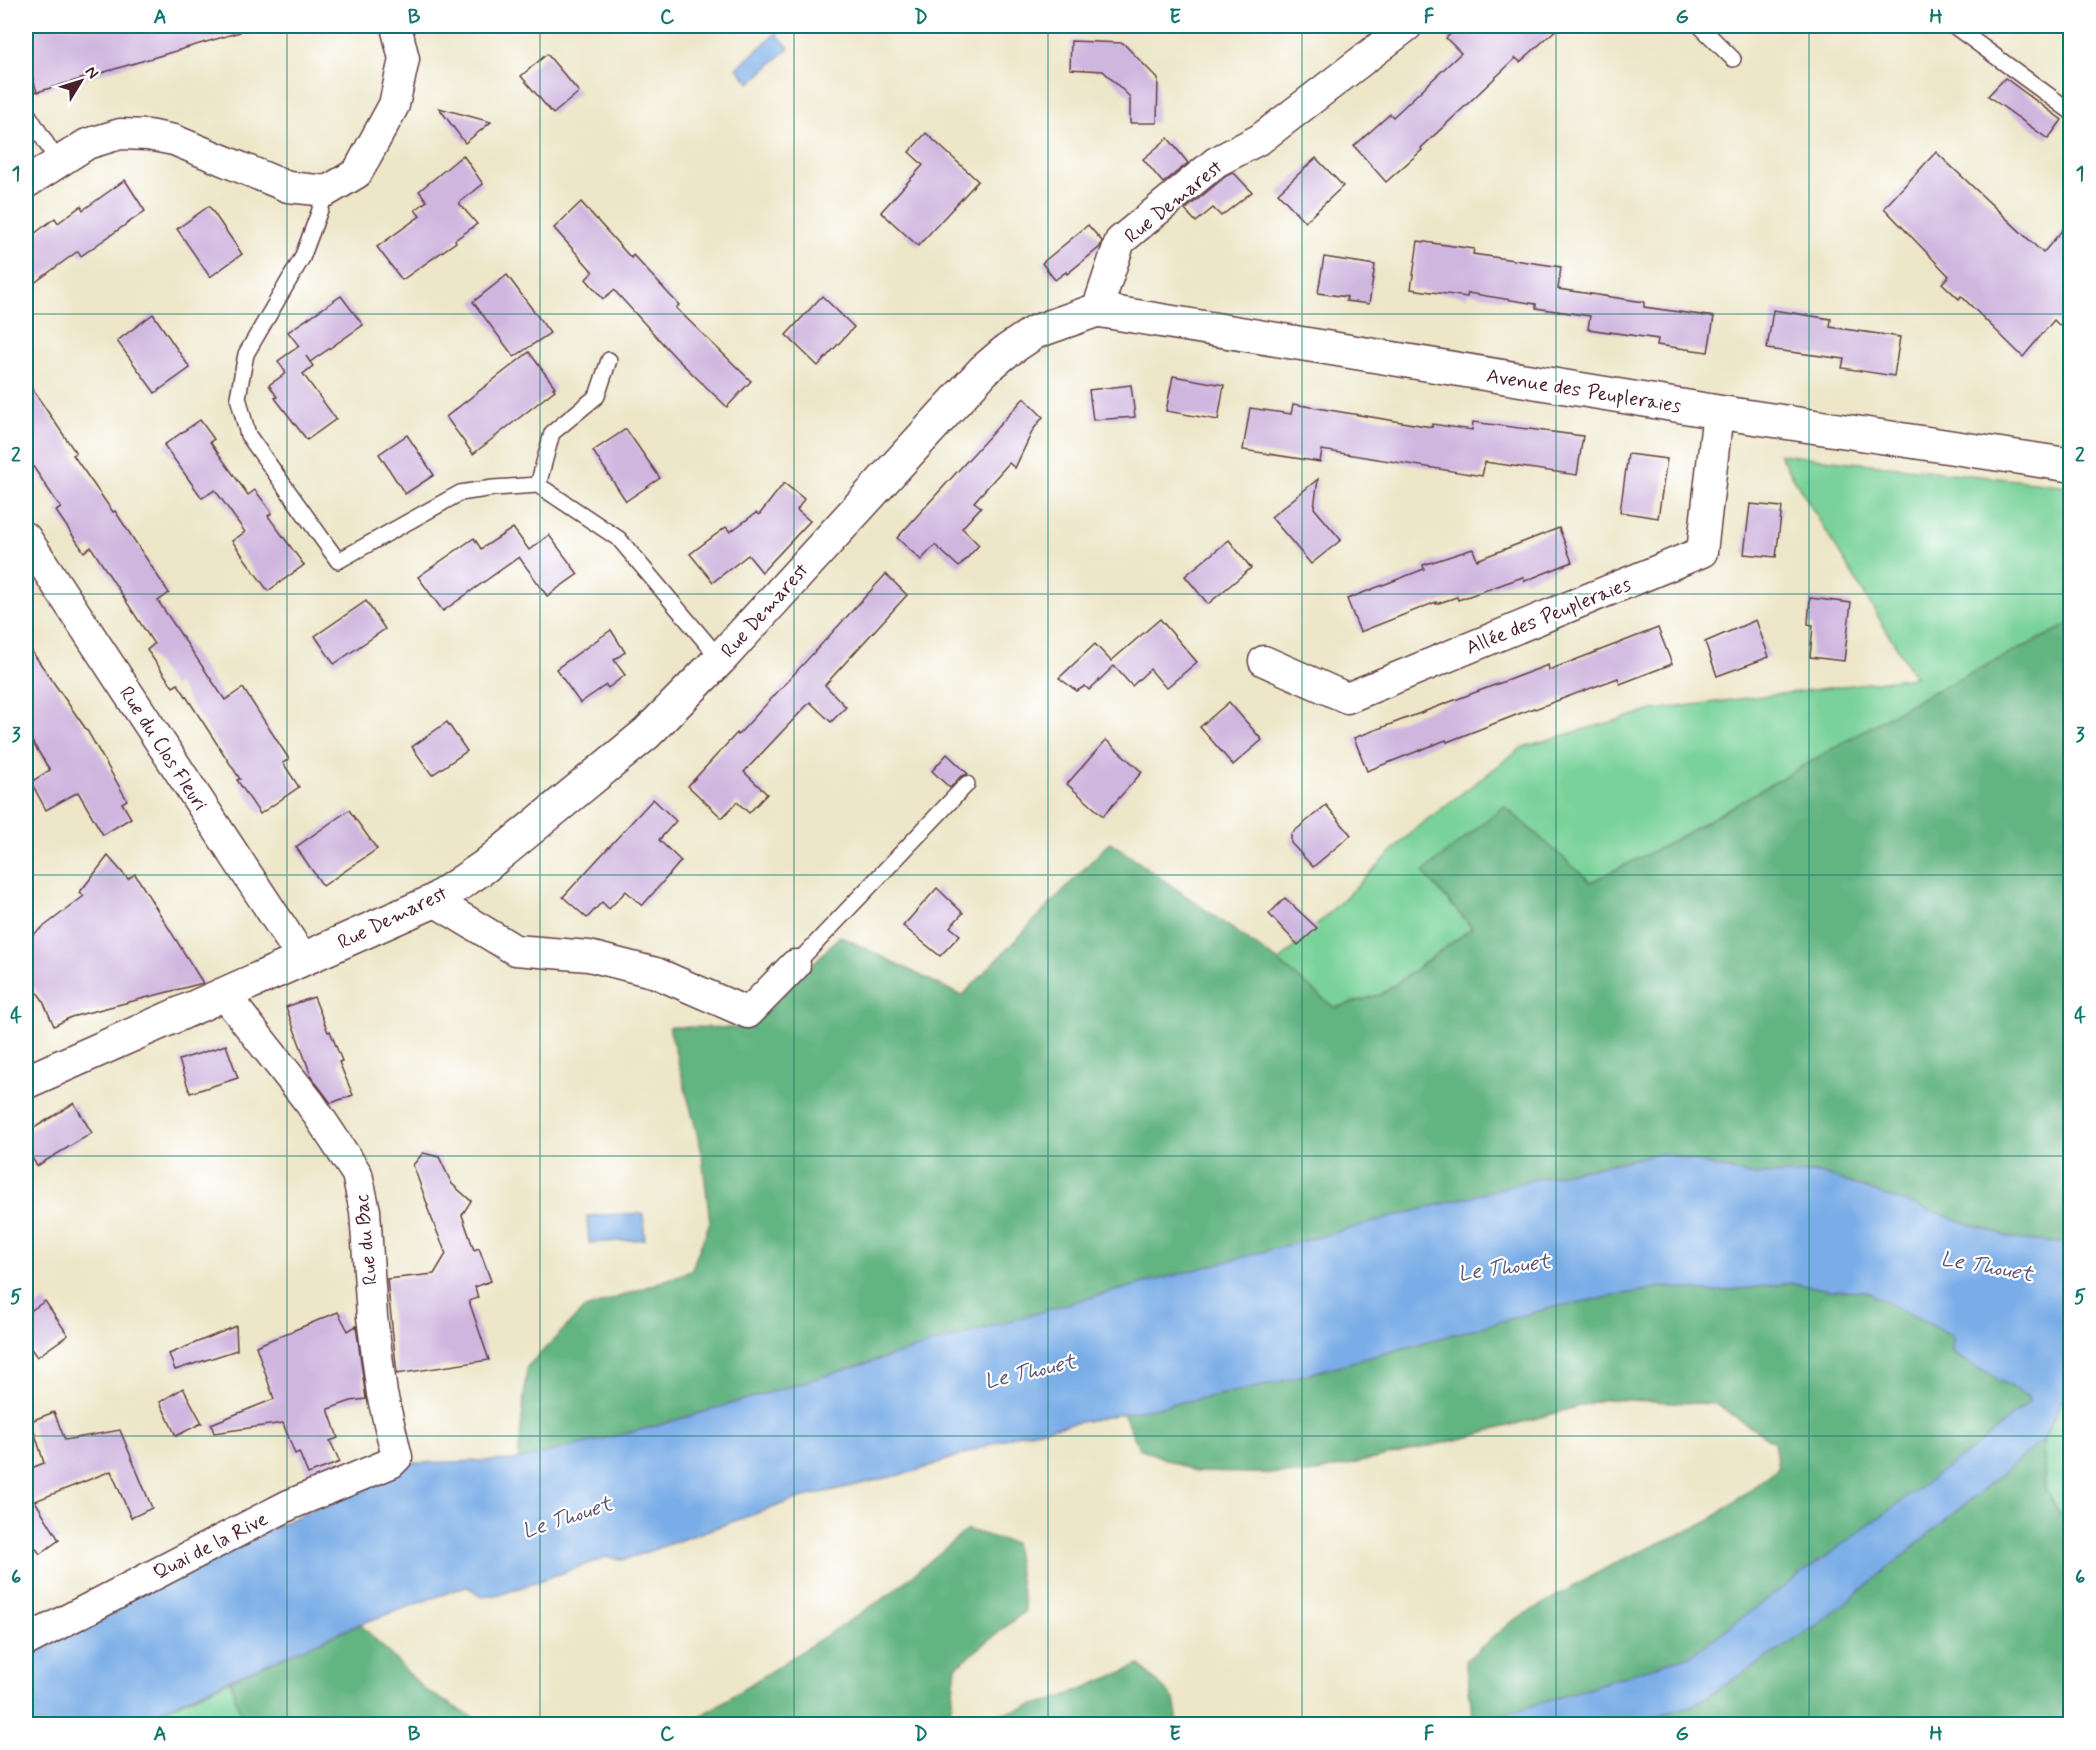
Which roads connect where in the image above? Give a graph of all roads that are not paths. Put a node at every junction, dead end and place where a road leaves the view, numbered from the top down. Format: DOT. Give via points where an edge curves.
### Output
graph roads {
  1 [pos="396,26"];
  2 [pos="1407,26"];
  3 [pos="1700,26"];
  4 [pos="1954,26"];
  5 [pos="1733,59"];
  6 [pos="26,111"];
  7 [pos="2070,111"];
  8 [pos="58,162"];
  9 [pos="26,183"];
  10 [pos="327,192"];
  11 [pos="1098,310"];
  12 [pos="609,360"];
  13 [pos="1718,412"];
  14 [pos="2070,465"];
  15 [pos="538,486"];
  16 [pos="26,538"];
  17 [pos="720,659"];
  18 [pos="1264,661"];
  19 [pos="967,784"];
  20 [pos="434,901"];
  21 [pos="301,959"];
  22 [pos="795,965"];
  23 [pos="224,994"];
  24 [pos="26,1082"];
  25 [pos="397,1457"];
  26 [pos="26,1641"];
  1 -- 10 [label="street" via="404,58 394,105 357,173"];
  2 -- 11 [label="street, Rue Demarest" via="1260,140 1216,162 1120,241"];
  3 -- 5 [label="lane"];
  4 -- 7 [label="lane"];
  6 -- 8 [label="lane"];
  8 -- 9 [label="street"];
  8 -- 10 [label="street" via="87,144 120,134 148,135 174,140 288,188"];
  10 -- 15 [label="lane" via="302,258 246,354 238,397 248,435 338,561 460,493"];
  11 -- 13 [label="street, Avenue des Peupleraies"];
  11 -- 17 [label="street, Rue Demarest" via="1035,332 984,370"];
  12 -- 15 [label="lane" via="597,396 552,433"];
  13 -- 14 [label="street, Avenue des Peupleraies"];
  13 -- 18 [label="street, Allée des Peupleraies" via="1702,552 1347,698"];
  15 -- 17 [label="lane" via="619,539"];
  16 -- 21 [label="street, Rue du Clos Fleuri"];
  17 -- 20 [label="street, Rue Demarest" via="647,733 484,867"];
  19 -- 22 [label="lane"];
  20 -- 21 [label="street, Rue Demarest"];
  20 -- 22 [label="street" via="515,950 589,956 656,973 748,1013"];
  21 -- 23 [label="street, Rue Demarest"];
  23 -- 24 [label="street, Rue Demarest"];
  23 -- 25 [label="street, Rue du Bac" via="310,1103 357,1174 365,1211 379,1372"];
  25 -- 26 [label="street, Quai de la Rive" via="391,1463 289,1505"];
}
